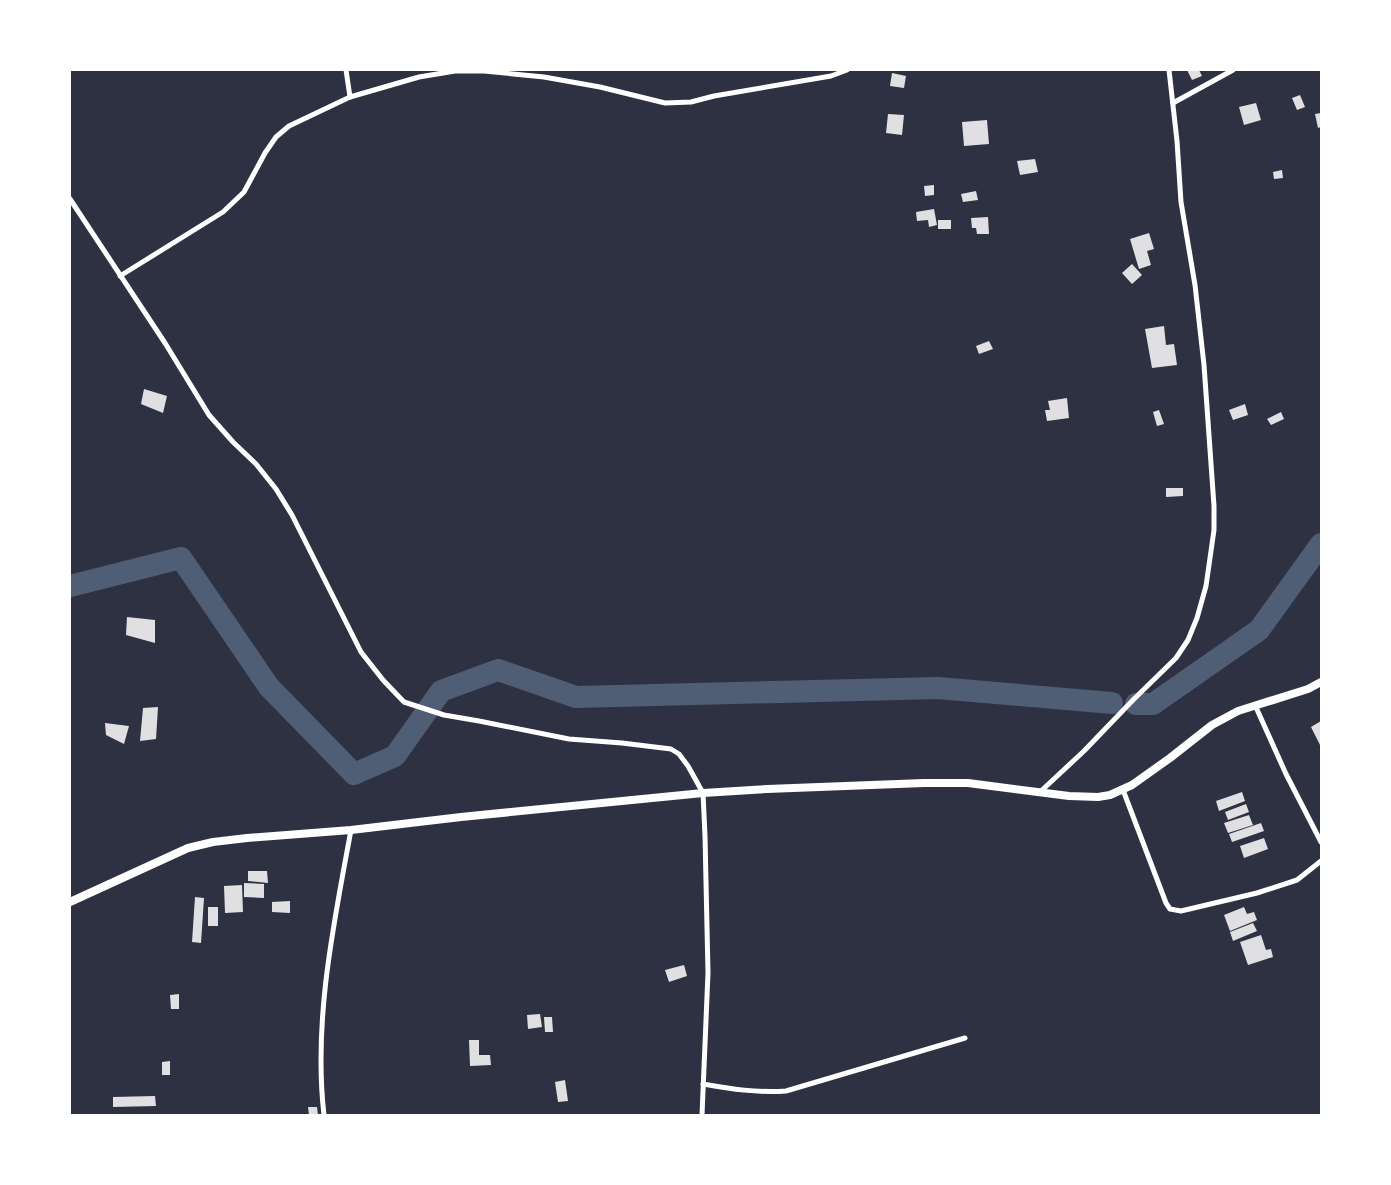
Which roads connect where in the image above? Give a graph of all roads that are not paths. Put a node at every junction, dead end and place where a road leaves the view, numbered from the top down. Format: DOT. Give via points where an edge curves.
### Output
graph roads {
  1 [pos="346,70"];
  2 [pos="847,70"];
  3 [pos="1169,70"];
  4 [pos="1232,70"];
  5 [pos="350,97"];
  6 [pos="1173,103"];
  7 [pos="70,199"];
  8 [pos="120,276"];
  9 [pos="1321,682"];
  10 [pos="1255,705"];
  11 [pos="1123,790"];
  12 [pos="1040,792"];
  13 [pos="703,793"];
  14 [pos="351,830"];
  15 [pos="1321,842"];
  16 [pos="1321,861"];
  17 [pos="70,902"];
  18 [pos="965,1038"];
  19 [pos="703,1084"];
  20 [pos="324,1115"];
  21 [pos="702,1115"];
  1 -- 5 [label="street"];
  2 -- 5 [label="street" via="832,76 691,102 665,103 600,87 484,70 419,77"];
  3 -- 6 [label="street"];
  4 -- 6 [label="street"];
  5 -- 8 [label="street" via="289,126 276,137 235,203"];
  6 -- 12 [label="street" via="1180,202 1195,284 1204,365 1214,506 1206,586 1188,640 1176,658"];
  7 -- 8 [label="street"];
  8 -- 13 [label="street" via="209,415 276,489 361,652 404,702 444,715 569,739 670,749 679,754"];
  9 -- 10 [label="street" via="1303,691"];
  10 -- 11 [label="street" via="1212,725 1156,769"];
  10 -- 15 [label="street"];
  11 -- 12 [label="street" via="1098,797"];
  11 -- 16 [label="street" via="1170,909 1181,911 1257,893 1297,880"];
  12 -- 13 [label="street" via="968,783 924,783"];
  13 -- 14 [label="street"];
  13 -- 19 [label="street" via="708,973"];
  14 -- 17 [label="street" via="247,838 188,848"];
  14 -- 20 [label="street" via="325,989 320,1070"];
  18 -- 19 [label="street" via="786,1091 739,1090"];
  19 -- 21 [label="street"];
}
